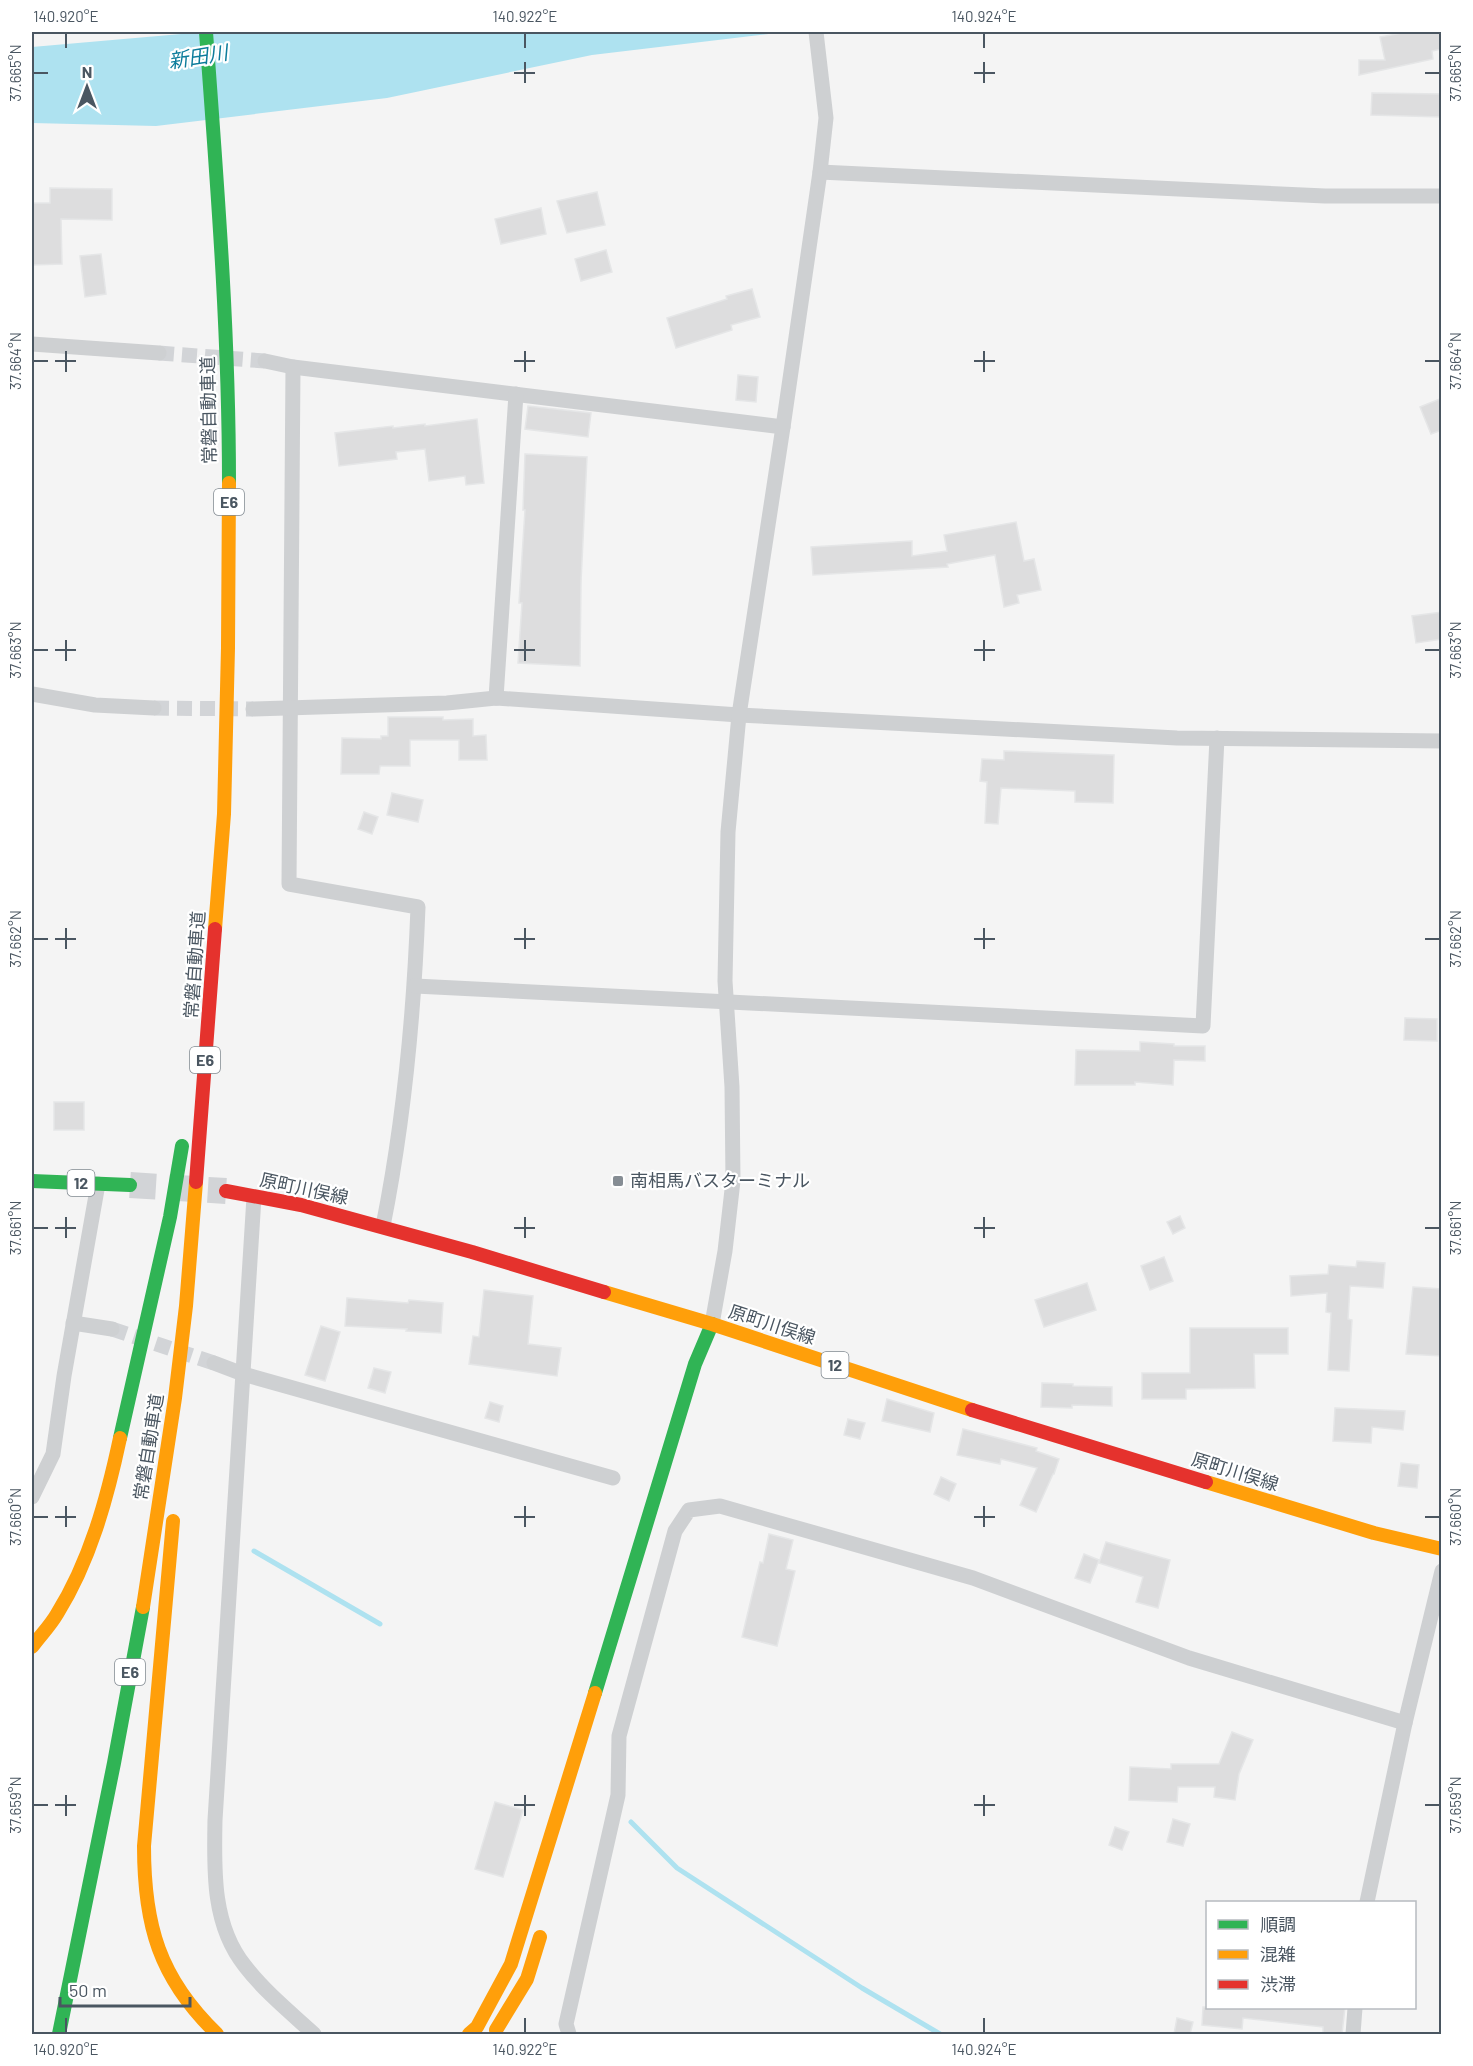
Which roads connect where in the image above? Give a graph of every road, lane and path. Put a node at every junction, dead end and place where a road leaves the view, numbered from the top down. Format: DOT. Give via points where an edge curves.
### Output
graph roads {
  1 [pos="206,32"];
  2 [pos="816,32"];
  3 [pos="820,172"];
  4 [pos="1442,196"];
  5 [pos="32,344"];
  6 [pos="159,353"];
  7 [pos="265,361"];
  8 [pos="293,367"];
  9 [pos="516,394"];
  10 [pos="783,427"];
  11 [pos="32,694"];
  12 [pos="496,698"];
  13 [pos="290,707"];
  14 [pos="154,708"];
  15 [pos="253,708"];
  16 [pos="739,715"];
  17 [pos="1217,738"];
  18 [pos="1442,741"];
  19 [pos="224,814"];
  20 [pos="415,986"];
  21 [pos="727,1001"];
  22 [pos="190,1087"];
  23 [pos="184,1132"];
  24 [pos="32,1181"];
  25 [pos="98,1184"];
  26 [pos="130,1185"];
  27 [pos="226,1191"];
  28 [pos="254,1197"];
  29 [pos="383,1226"];
  30 [pos="186,1306"];
  31 [pos="73,1323"];
  32 [pos="712,1324"];
  33 [pos="112,1329"];
  34 [pos="214,1363"];
  35 [pos="709,1369"];
  36 [pos="243,1374"];
  37 [pos="178,1468"];
  38 [pos="613,1478"];
  39 [pos="32,1497"];
  40 [pos="175,1503"];
  41 [pos="1442,1550"];
  42 [pos="1442,1572"];
  43 [pos="32,1647"];
  44 [pos="1405,1722"];
  45 [pos="1367,1901"];
  46 [pos="544,1924"];
  47 [pos="1355,2009"];
  48 [pos="59,2034"];
  49 [pos="217,2034"];
  50 [pos="314,2034"];
  51 [pos="470,2034"];
  52 [pos="493,2034"];
  53 [pos="569,2034"];
  54 [pos="1353,2034"];
  1 -- 19 [label="main road, 常磐自動車道 / E6" via="229,416"];
  2 -- 3 [label="street" via="826,118"];
  3 -- 4 [label="street" via="1325,196"];
  3 -- 10 [label="street"];
  5 -- 6 [label="street"];
  7 -- 8 [label="street"];
  8 -- 9 [label="street"];
  8 -- 13 [label="street"];
  9 -- 10 [label="street"];
  9 -- 12 [label="street"];
  10 -- 16 [label="street"];
  11 -- 14 [label="street" via="95,705"];
  12 -- 13 [label="street"];
  12 -- 16 [label="street"];
  13 -- 15 [label="street"];
  13 -- 20 [label="street" via="289,884 418,907"];
  16 -- 17 [label="street"];
  16 -- 21 [label="street" via="728,832"];
  17 -- 18 [label="street"];
  17 -- 21 [label="street" via="1203,1026"];
  19 -- 22 [label="main road" via="209,897"];
  19 -- 30 [label="main road, 常磐自動車道 / E6"];
  20 -- 21 [label="street"];
  20 -- 29 [label="street" via="396,1158"];
  21 -- 32 [label="street" via="734,1181"];
  23 -- 43 [label="main road" via="165,1234 99,1522 66,1602"];
  24 -- 25 [label="main road, 12"];
  25 -- 26 [label="main road, 12"];
  25 -- 31 [label="street"];
  27 -- 28 [label="main road, 原町川俣線 / 12"];
  28 -- 29 [label="main road, 原町川俣線 / 12"];
  28 -- 36 [label="street"];
  29 -- 32 [label="main road, 原町川俣線 / 12"];
  30 -- 37 [label="main road"];
  30 -- 48 [label="main road, 常磐自動車道 / E6" via="168,1448 124,1712"];
  31 -- 33 [label="street"];
  31 -- 39 [label="street" via="53,1454"];
  32 -- 35 [label="main road"];
  32 -- 41 [label="main road, 原町川俣線 / 12" via="981,1413 1363,1530"];
  32 -- 51 [label="main road" via="695,1364 511,1964"];
  34 -- 36 [label="street"];
  36 -- 38 [label="street"];
  36 -- 50 [label="street" via="215,1820 217,1901 228,1936 244,1965"];
  40 -- 49 [label="main road" via="144,1846 144,1885 149,1922 162,1960 193,2011"];
  42 -- 44 [label="street"];
  44 -- 45 [label="street"];
  44 -- 53 [label="street" via="1189,1658 973,1578 720,1506 689,1510 675,1531 619,1736 618,1795 566,2024"];
  46 -- 52 [label="main road" via="527,1979"];
  47 -- 54 [label="street"];
}
